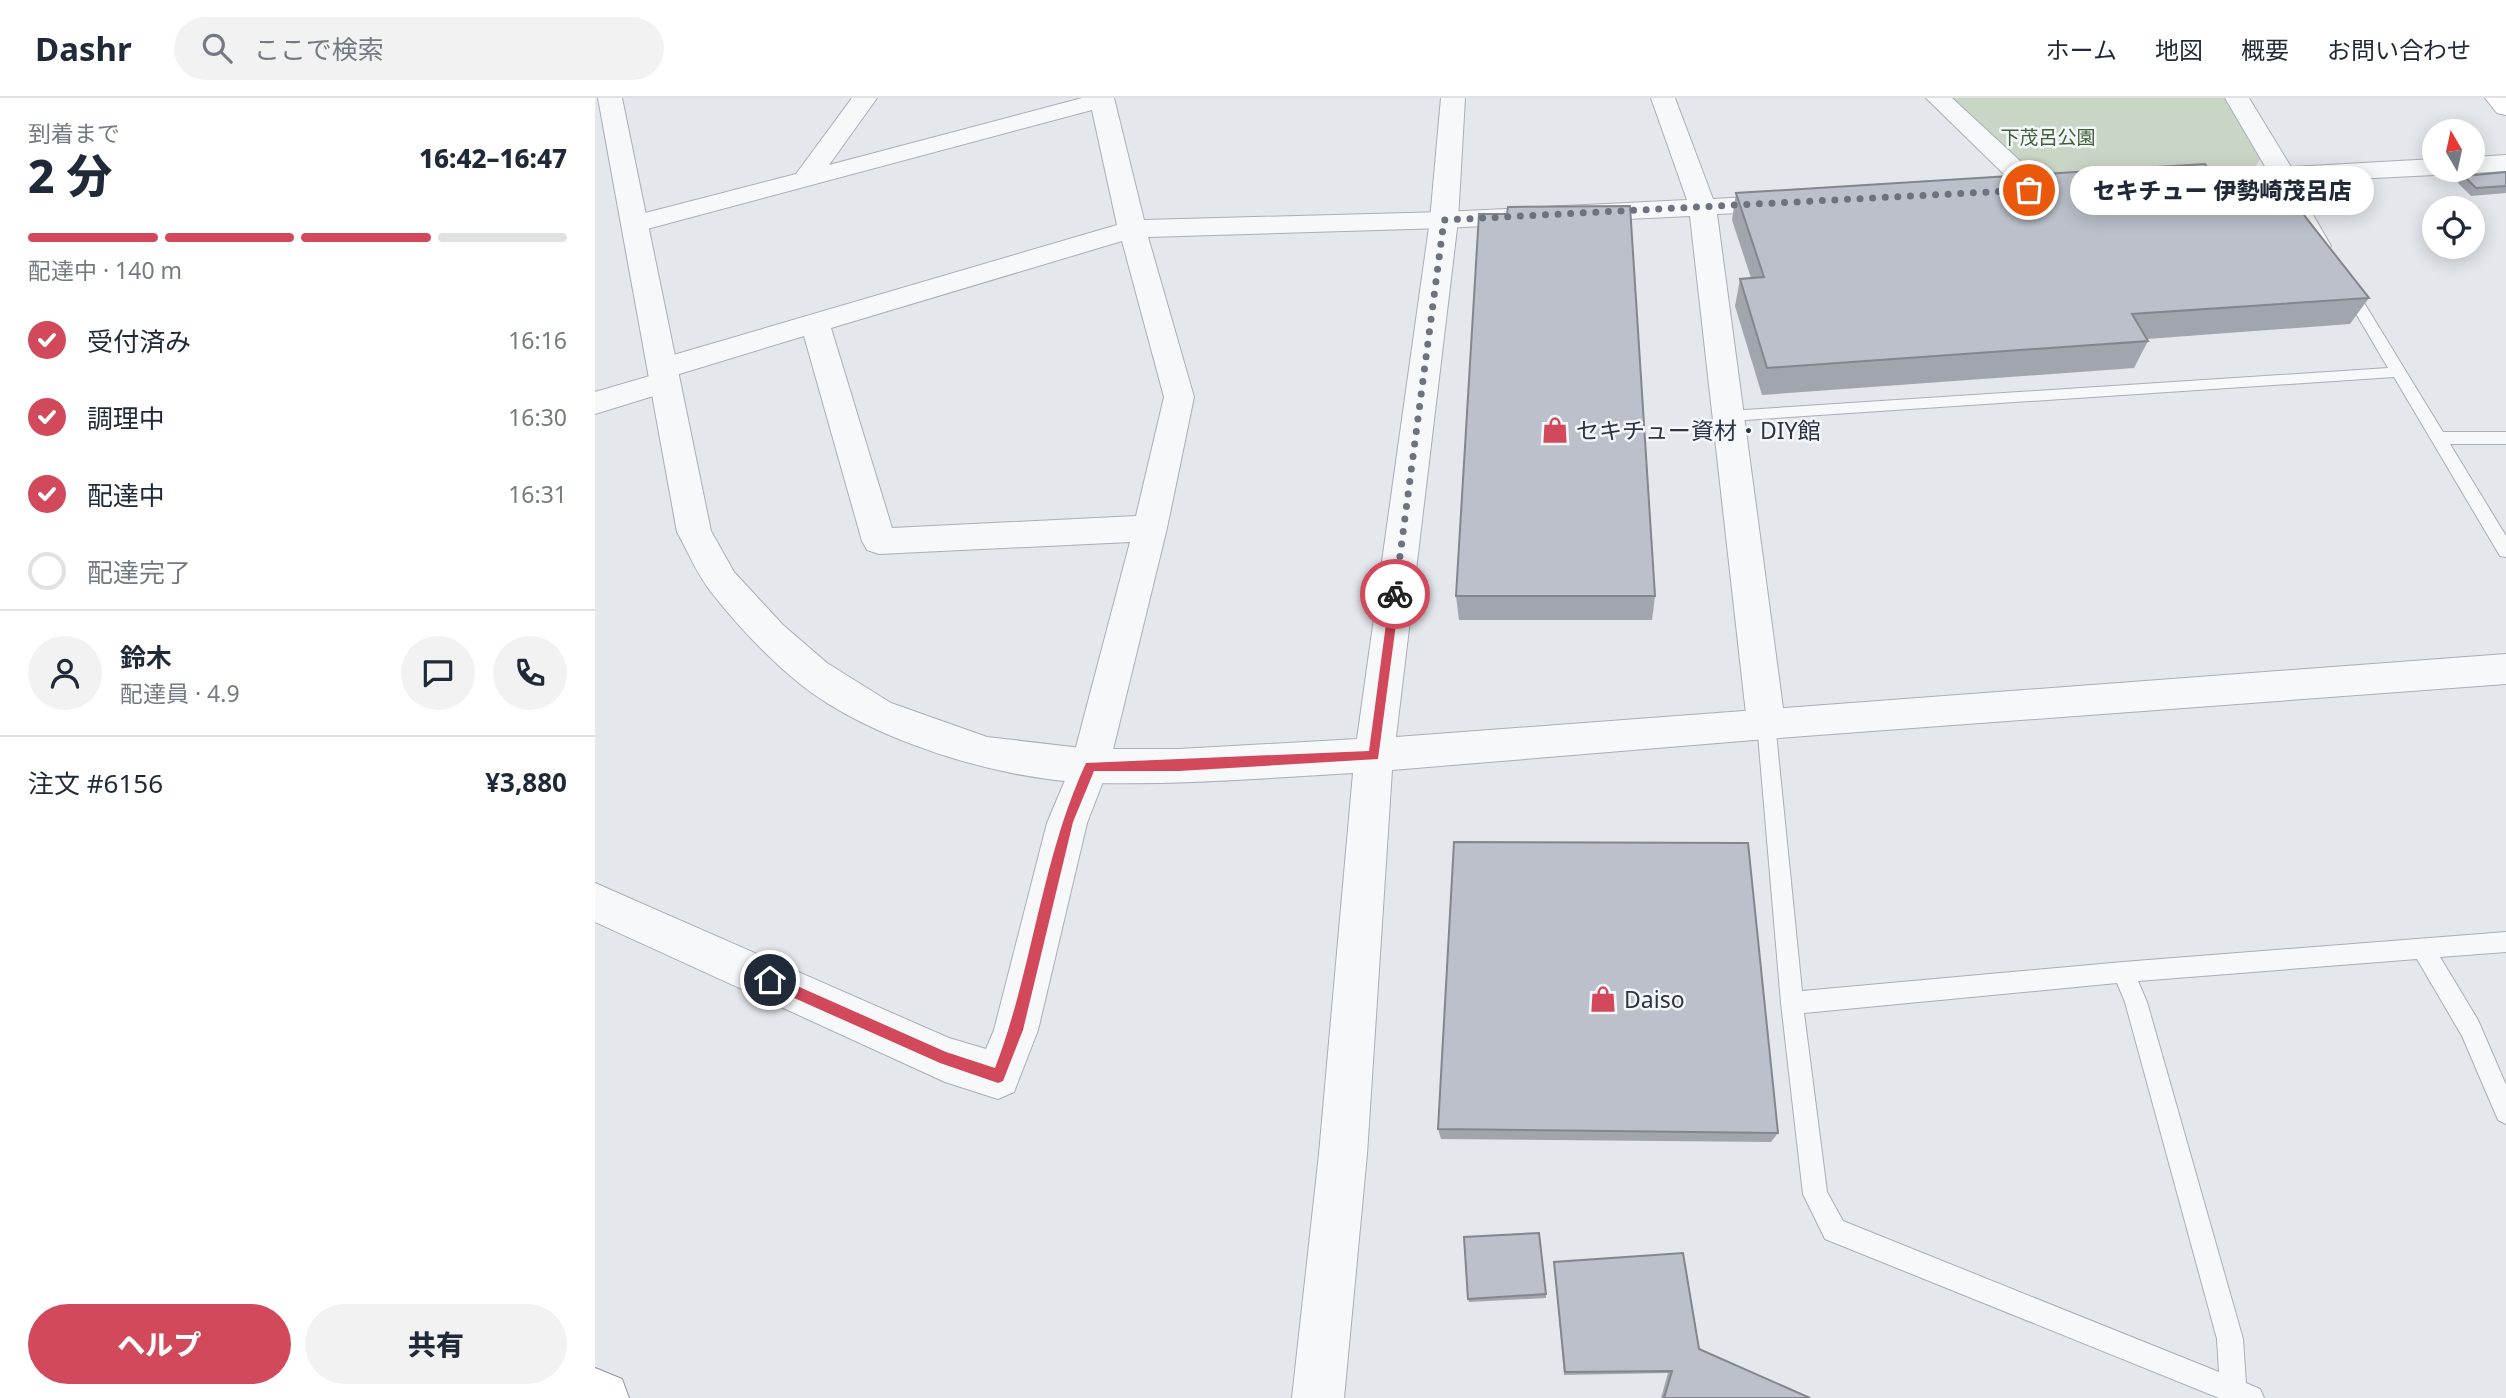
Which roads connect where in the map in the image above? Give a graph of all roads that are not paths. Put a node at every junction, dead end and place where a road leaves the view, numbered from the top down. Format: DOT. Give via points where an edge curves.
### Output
graph roads {
  1 [pos="610,98"];
  2 [pos="865,98"];
  3 [pos="1453,98"];
  4 [pos="1663,98"];
  5 [pos="1938,98"];
  6 [pos="2237,98"];
  7 [pos="2497,98"];
  8 [pos="1102,99"];
  9 [pos="2506,108"];
  10 [pos="2506,163"];
  11 [pos="2485,164"];
  12 [pos="2422,168"];
  13 [pos="2283,174"];
  14 [pos="805,179"];
  15 [pos="2190,180"];
  16 [pos="2056,188"];
  17 [pos="2029,190"];
  18 [pos="2002,191"];
  19 [pos="1811,202"];
  20 [pos="1703,208"];
  21 [pos="1444,220"];
  22 [pos="636,224"];
  23 [pos="1132,229"];
  24 [pos="2330,256"];
  25 [pos="2343,279"];
  26 [pos="815,323"];
  27 [pos="2396,372"];
  28 [pos="665,375"];
  29 [pos="595,403"];
  30 [pos="1729,416"];
  31 [pos="2437,438"];
  32 [pos="2506,438"];
  33 [pos="1150,528"];
  34 [pos="2506,551"];
  35 [pos="2506,669"];
  36 [pos="1766,723"];
  37 [pos="1374,755"];
  38 [pos="1090,766"];
  39 [pos="595,902"];
  40 [pos="2506,942"];
  41 [pos="2422,947"];
  42 [pos="2123,972"];
  43 [pos="1792,1003"];
  44 [pos="2506,1112"];
  45 [pos="595,1394"];
  46 [pos="2242,1394"];
  47 [pos="603,1398"];
  48 [pos="1318,1398"];
  1 -- 22 [label="street"];
  2 -- 14 [label="street"];
  3 -- 21 [label="street"];
  4 -- 20 [label="street"];
  5 -- 17 [label="street" via="2023,178"];
  6 -- 13 [label="street"];
  7 -- 9 [label="main road"];
  8 -- 14 [label="street"];
  8 -- 23 [label="street"];
  10 -- 11 [label="street"];
  12 -- 13 [label="street"];
  13 -- 15 [label="street"];
  13 -- 24 [label="lane"];
  14 -- 22 [label="street"];
  16 -- 17 [label="street"];
  17 -- 18 [label="street"];
  19 -- 20 [label="street"];
  20 -- 21 [label="street"];
  20 -- 30 [label="street"];
  21 -- 23 [label="street"];
  21 -- 37 [label="street"];
  22 -- 28 [label="street"];
  23 -- 26 [label="street"];
  23 -- 33 [label="street" via="1179,397"];
  25 -- 27 [label="lane"];
  26 -- 28 [label="street"];
  26 -- 33 [label="street" via="879,541"];
  27 -- 30 [label="lane"];
  27 -- 31 [label="lane"];
  28 -- 29 [label="street"];
  28 -- 38 [label="street" via="694,532 722,582 770,635 814,674 878,714 987,753"];
  30 -- 36 [label="street"];
  31 -- 32 [label="lane"];
  31 -- 34 [label="lane"];
  33 -- 38 [label="street"];
  35 -- 36 [label="street"];
  36 -- 37 [label="street"];
  36 -- 43 [label="lane"];
  37 -- 38 [label="street"];
  37 -- 48 [label="street" via="1343,1154"];
  38 -- 39 [label="street" via="1067,822 1016,1030 998,1076 945,1059"];
  40 -- 41 [label="lane"];
  41 -- 42 [label="lane"];
  41 -- 44 [label="lane" via="2470,1028"];
  42 -- 43 [label="lane"];
  42 -- 46 [label="lane" via="2136,1002"];
  43 -- 46 [label="lane" via="1815,1194 1834,1230"];
  45 -- 47 [label="main road"];
}
